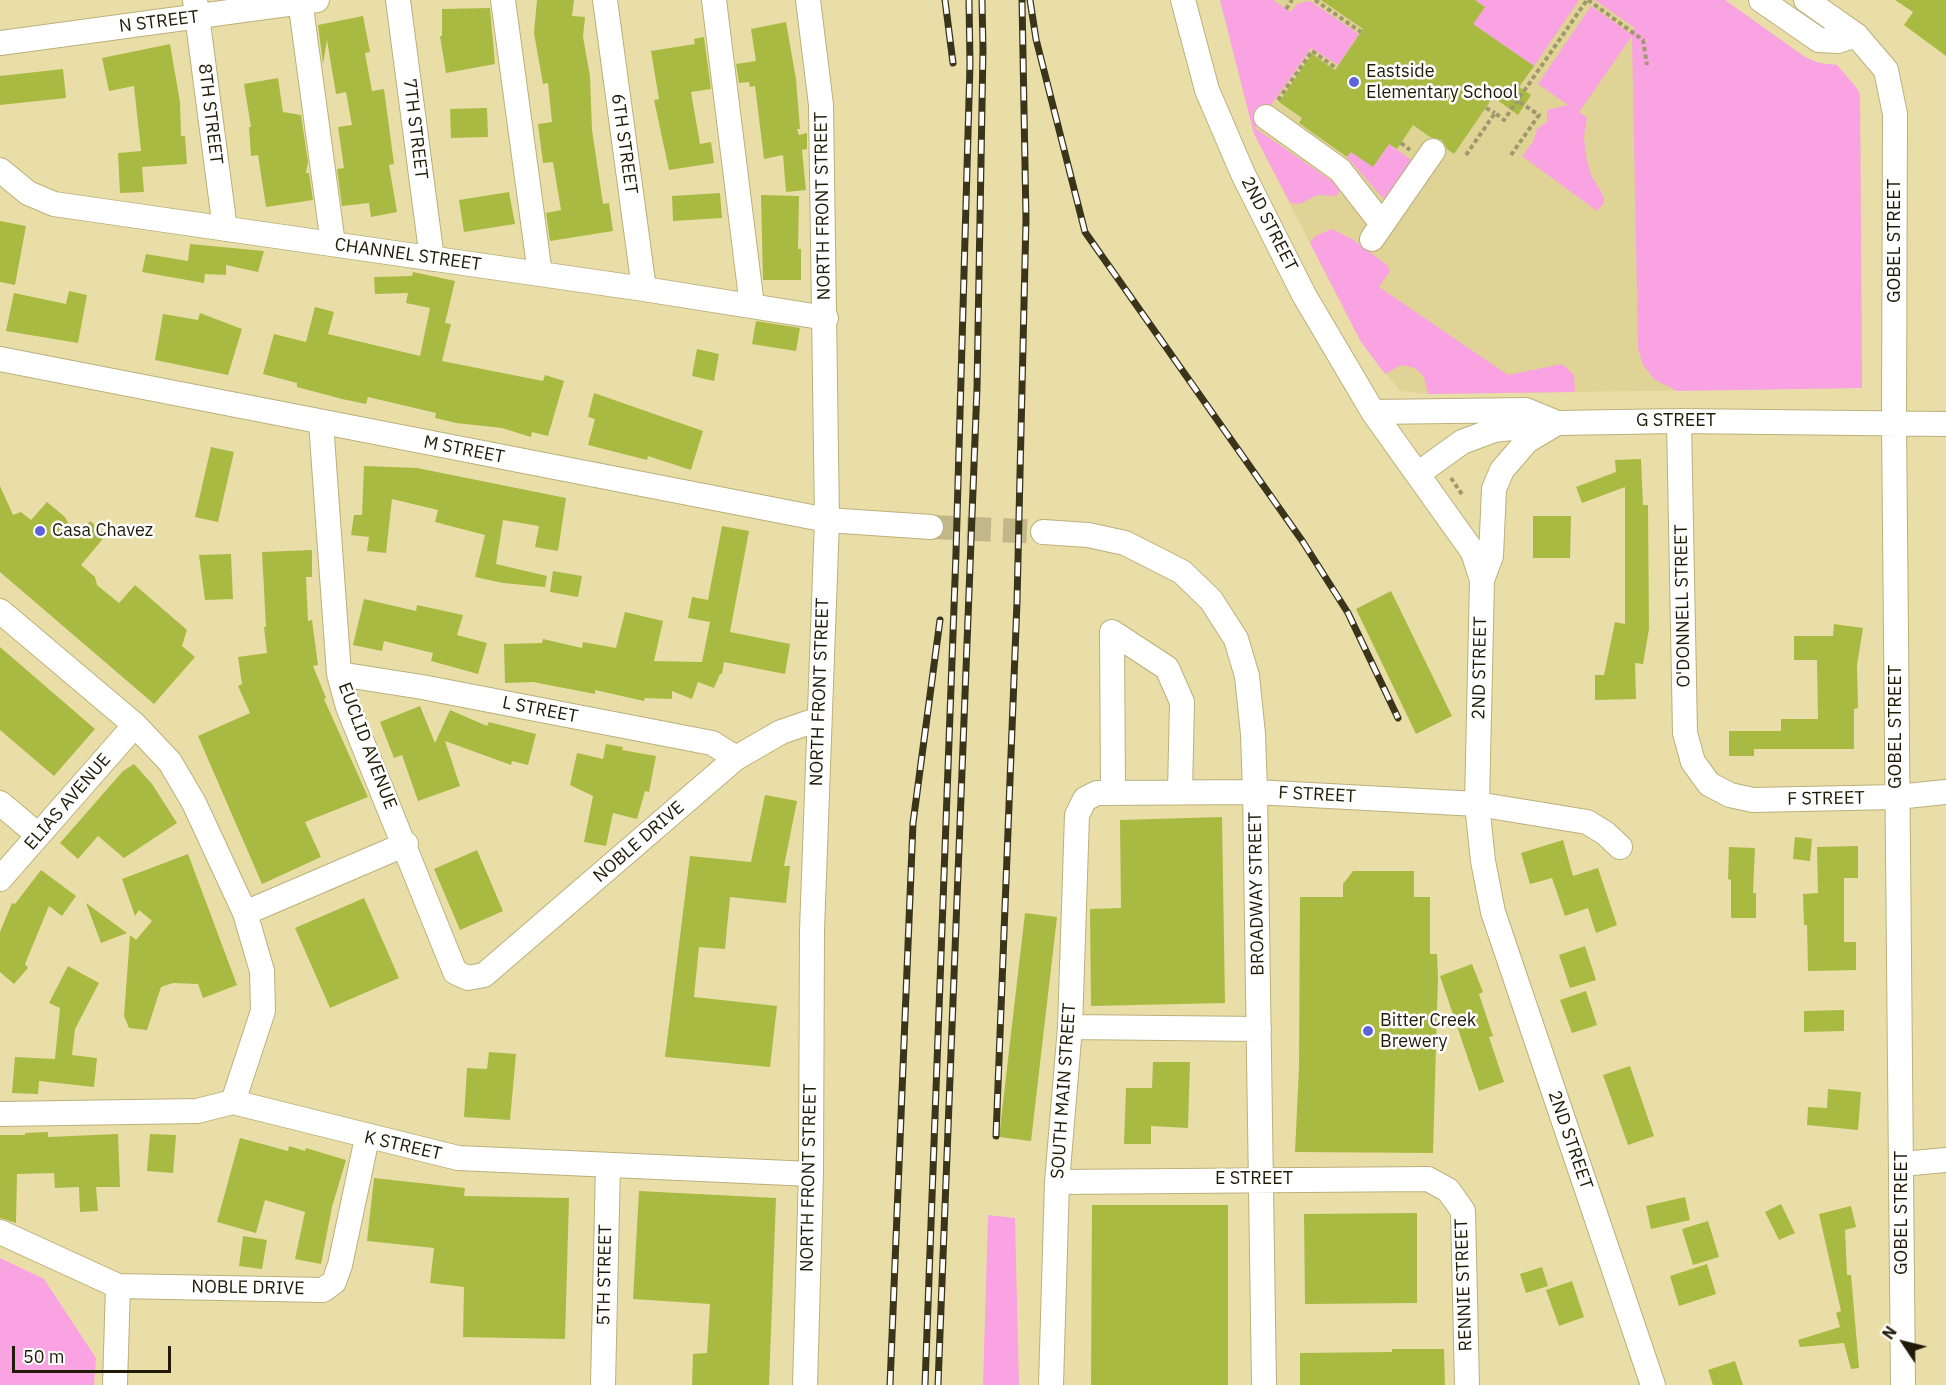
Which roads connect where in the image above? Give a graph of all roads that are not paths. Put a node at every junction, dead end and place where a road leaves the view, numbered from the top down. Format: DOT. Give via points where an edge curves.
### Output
graph roads {
  1 [pos="398,0"];
  2 [pos="503,0"];
  3 [pos="605,0"];
  4 [pos="714,0"];
  5 [pos="808,0"];
  6 [pos="1183,0"];
  7 [pos="1761,0"];
  8 [pos="1806,0"];
  9 [pos="306,1"];
  10 [pos="196,9"];
  11 [pos="1856,34"];
  12 [pos="0,43"];
  13 [pos="1266,117"];
  14 [pos="1433,151"];
  15 [pos="0,170"];
  16 [pos="225,229"];
  17 [pos="333,244"];
  18 [pos="432,259"];
  19 [pos="540,274"];
  20 [pos="644,289"];
  21 [pos="752,306"];
  22 [pos="825,318"];
  23 [pos="0,359"];
  24 [pos="1373,412"];
  25 [pos="1679,421"];
  26 [pos="1894,422"];
  27 [pos="321,423"];
  28 [pos="1557,423"];
  29 [pos="1946,424"];
  30 [pos="1419,473"];
  31 [pos="826,520"];
  32 [pos="931,527"];
  33 [pos="1043,532"];
  34 [pos="1482,580"];
  35 [pos="0,611"];
  36 [pos="339,674"];
  37 [pos="819,719"];
  38 [pos="135,724"];
  39 [pos="736,758"];
  40 [pos="1709,784"];
  41 [pos="1113,792"];
  42 [pos="1180,792"];
  43 [pos="1255,792"];
  44 [pos="1946,792"];
  45 [pos="1897,797"];
  46 [pos="1085,799"];
  47 [pos="0,803"];
  48 [pos="1477,804"];
  49 [pos="38,836"];
  50 [pos="406,844"];
  51 [pos="1620,847"];
  52 [pos="0,879"];
  53 [pos="245,913"];
  54 [pos="468,978"];
  55 [pos="1070,1027"];
  56 [pos="1259,1029"];
  57 [pos="233,1102"];
  58 [pos="0,1114"];
  59 [pos="367,1138"];
  60 [pos="1946,1160"];
  61 [pos="1902,1164"];
  62 [pos="608,1165"];
  63 [pos="811,1174"];
  64 [pos="1262,1179"];
  65 [pos="1057,1182"];
  66 [pos="1448,1190"];
  67 [pos="0,1232"];
  68 [pos="118,1286"];
  69 [pos="115,1385"];
  70 [pos="603,1385"];
  71 [pos="805,1385"];
  72 [pos="1051,1385"];
  73 [pos="1264,1385"];
  74 [pos="1467,1385"];
  75 [pos="1653,1385"];
  76 [pos="1903,1385"];
  1 -- 18 [label="street, 7TH STREET"];
  2 -- 19 [label="street"];
  3 -- 20 [label="street, 6TH STREET"];
  4 -- 21 [label="street"];
  5 -- 22 [label="street, NORTH FRONT STREET" via="821,105"];
  6 -- 24 [label="street, 2ND STREET" via="1207,90 1244,174 1304,295"];
  7 -- 11 [label="street" via="1819,40 1838,41"];
  8 -- 11 [label="street"];
  9 -- 10 [label="street, N STREET"];
  9 -- 17 [label="street"];
  10 -- 12 [label="street, N STREET"];
  10 -- 16 [label="street, 8TH STREET"];
  11 -- 26 [label="street, GOBEL STREET" via="1886,70 1895,114"];
  13 -- 14 [label="street" via="1340,170 1377,231"];
  15 -- 16 [label="street, CHANNEL STREET" via="28,193 54,204"];
  16 -- 17 [label="street, CHANNEL STREET"];
  17 -- 18 [label="street, CHANNEL STREET"];
  18 -- 19 [label="street, CHANNEL STREET"];
  19 -- 20 [label="street, CHANNEL STREET"];
  20 -- 21 [label="street, CHANNEL STREET"];
  21 -- 22 [label="street, CHANNEL STREET"];
  22 -- 31 [label="street, NORTH FRONT STREET"];
  23 -- 27 [label="street, M STREET"];
  24 -- 28 [label="street" via="1526,410"];
  24 -- 30 [label="street, 2ND STREET"];
  25 -- 26 [label="street, G STREET"];
  25 -- 28 [label="street, G STREET"];
  25 -- 40 [label="street, O'DONNELL STREET" via="1685,733 1693,762"];
  26 -- 29 [label="street, G STREET"];
  26 -- 45 [label="street, GOBEL STREET"];
  27 -- 31 [label="street, M STREET"];
  27 -- 36 [label="street, EUCLID AVENUE"];
  28 -- 30 [label="street, G STREET" via="1494,430 1462,442"];
  28 -- 34 [label="street" via="1527,441 1502,470 1494,489 1491,556"];
  30 -- 34 [label="street, 2ND STREET" via="1473,552"];
  31 -- 32 [label="street, M STREET"];
  31 -- 37 [label="street, NORTH FRONT STREET"];
  33 -- 43 [label="street, BROADWAY STREET" via="1088,535 1125,543 1182,572 1211,600 1236,639 1247,676"];
  34 -- 48 [label="street, 2ND STREET"];
  35 -- 38 [label="street"];
  36 -- 39 [label="street, L STREET" via="712,743"];
  36 -- 50 [label="street, EUCLID AVENUE" via="348,707"];
  37 -- 39 [label="street, NOBLE DRIVE" via="781,732"];
  37 -- 63 [label="street, NORTH FRONT STREET" via="812,930"];
  38 -- 49 [label="street, ELIAS AVENUE"];
  38 -- 53 [label="street" via="170,762 194,803"];
  39 -- 54 [label="street, NOBLE DRIVE" via="484,975"];
  40 -- 45 [label="street, F STREET" via="1730,795 1753,800"];
  41 -- 42 [label="street, F STREET"];
  41 -- 42 [label="street" via="1112,632 1167,668 1182,702"];
  41 -- 46 [label="street, F STREET" via="1097,792"];
  42 -- 43 [label="street, F STREET"];
  43 -- 48 [label="street, F STREET"];
  43 -- 56 [label="street, BROADWAY STREET"];
  44 -- 45 [label="street, F STREET"];
  45 -- 61 [label="street, GOBEL STREET"];
  46 -- 55 [label="street, SOUTH MAIN STREET" via="1077,815"];
  47 -- 49 [label="street"];
  48 -- 51 [label="street, F STREET" via="1587,822"];
  48 -- 75 [label="street, 2ND STREET" via="1493,912"];
  49 -- 52 [label="street, ELIAS AVENUE"];
  50 -- 53 [label="street"];
  50 -- 54 [label="street, EUCLID AVENUE" via="455,972"];
  53 -- 57 [label="street" via="262,971 263,1011"];
  55 -- 56 [label="street"];
  55 -- 65 [label="street, SOUTH MAIN STREET"];
  56 -- 64 [label="street, BROADWAY STREET"];
  57 -- 58 [label="street, K STREET" via="197,1111"];
  57 -- 59 [label="street, K STREET"];
  59 -- 62 [label="street, K STREET" via="458,1158"];
  59 -- 68 [label="street, NOBLE DRIVE" via="340,1264 334,1282 323,1290"];
  60 -- 61 [label="street"];
  61 -- 76 [label="street, GOBEL STREET"];
  62 -- 63 [label="street, K STREET"];
  62 -- 70 [label="street, 5TH STREET"];
  63 -- 71 [label="street, NORTH FRONT STREET"];
  64 -- 65 [label="street, E STREET"];
  64 -- 66 [label="street, E STREET" via="1428,1179"];
  64 -- 73 [label="street, BROADWAY STREET"];
  65 -- 72 [label="street, SOUTH MAIN STREET"];
  66 -- 74 [label="street, RENNIE STREET" via="1463,1211"];
  67 -- 68 [label="street"];
  68 -- 69 [label="street"];
}
